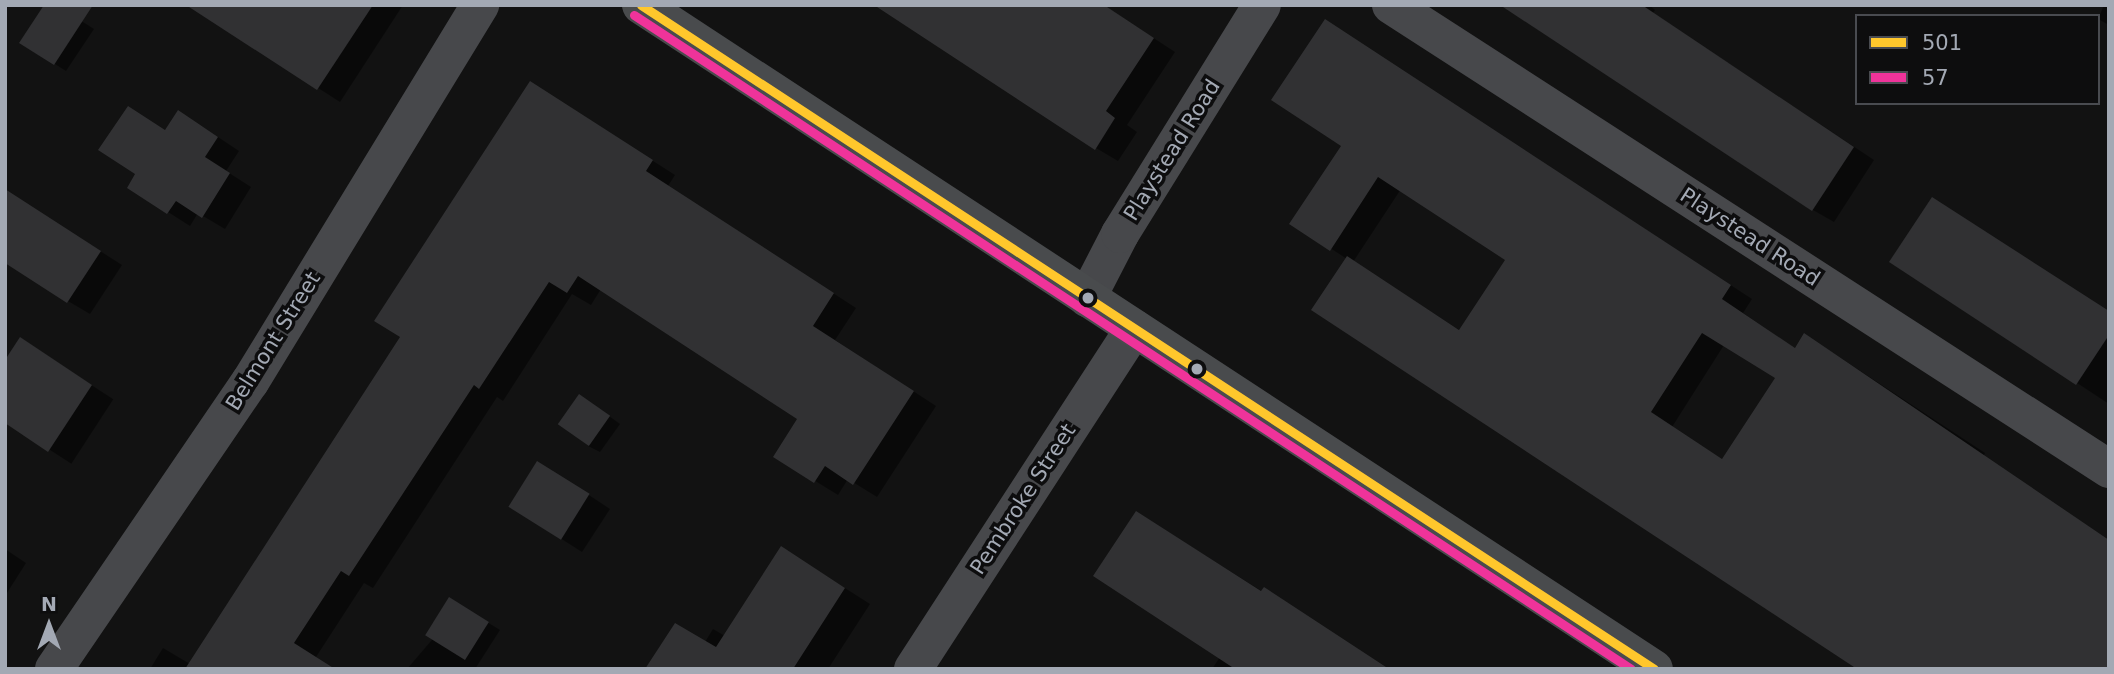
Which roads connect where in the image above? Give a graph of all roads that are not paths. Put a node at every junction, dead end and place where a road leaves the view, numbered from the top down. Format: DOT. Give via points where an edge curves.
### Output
graph roads {
  1 [pos="480,5"];
  2 [pos="641,5"];
  3 [pos="1262,5"];
  4 [pos="1391,5"];
  5 [pos="1087,298"];
  6 [pos="1134,329"];
  7 [pos="2109,470"];
  8 [pos="54,669"];
  9 [pos="913,669"];
  10 [pos="1654,669"];
  1 -- 8 [label="street, Belmont Street" via="250,382"];
  2 -- 5 [label="main road"];
  3 -- 5 [label="street, Playstead Road" via="1120,234"];
  4 -- 7 [label="street, Playstead Road"];
  5 -- 6 [label="main road"];
  6 -- 9 [label="street, Pembroke Street"];
  6 -- 10 [label="main road"];
}
